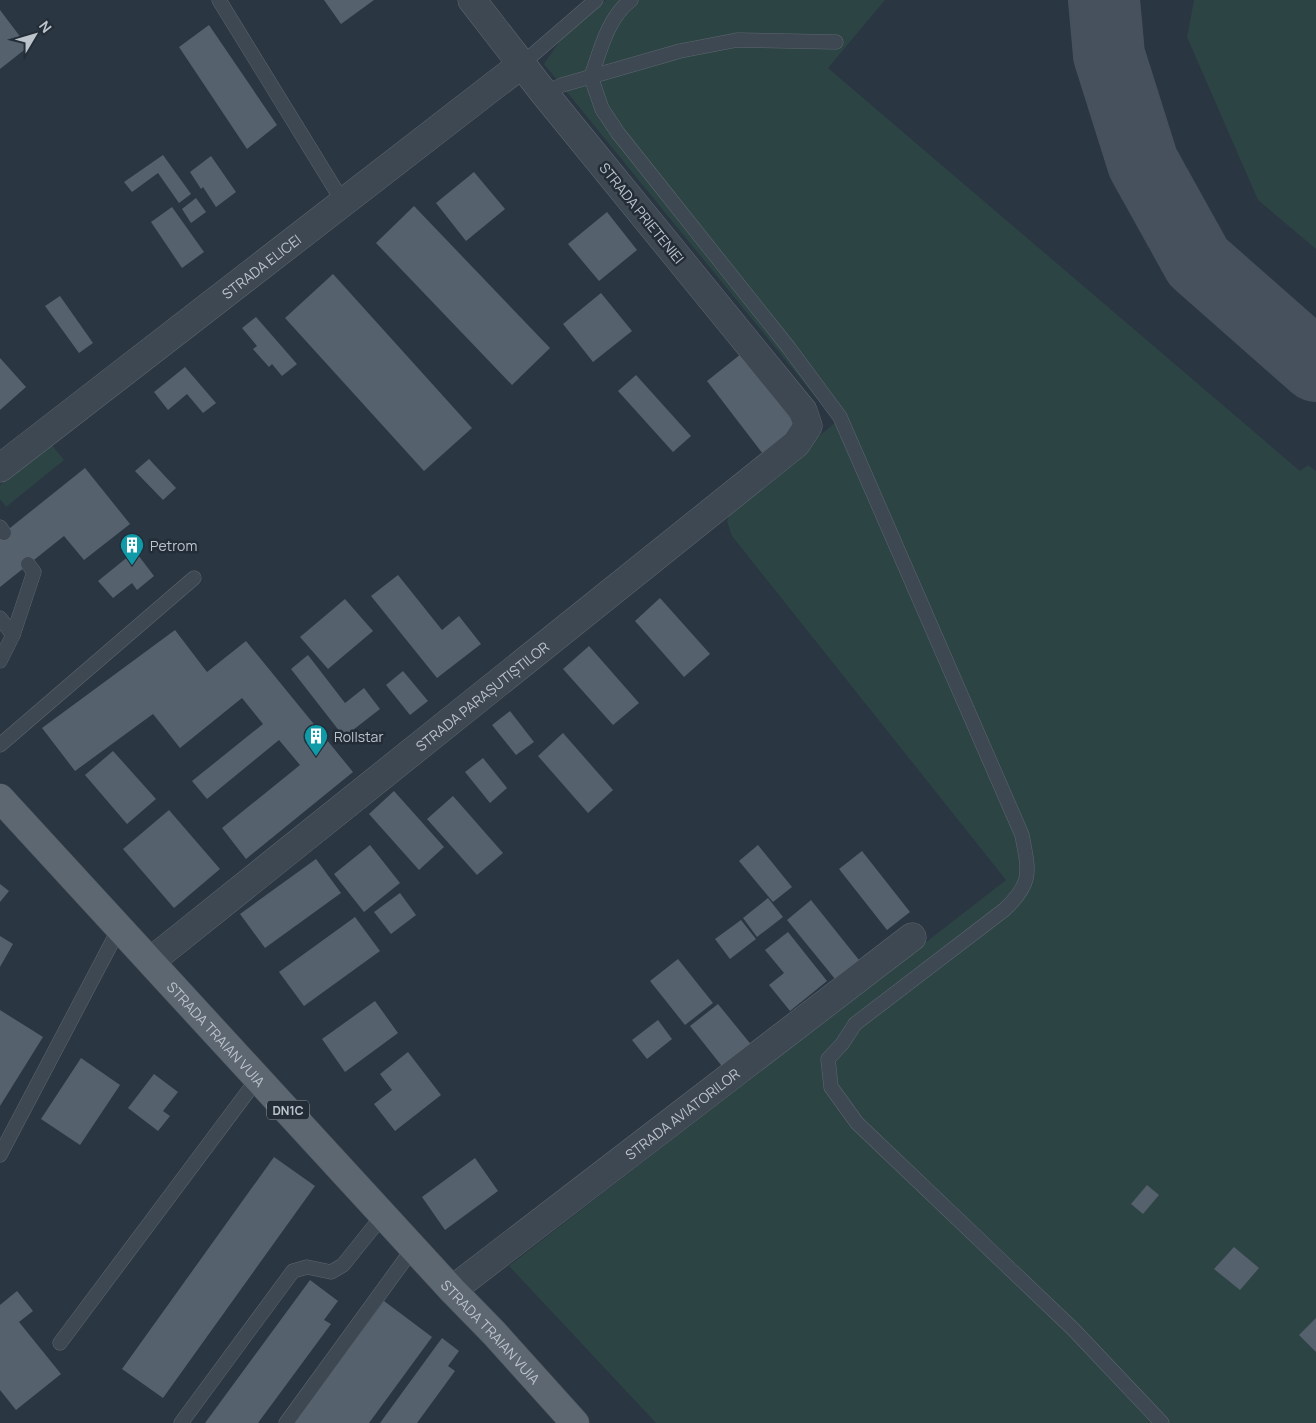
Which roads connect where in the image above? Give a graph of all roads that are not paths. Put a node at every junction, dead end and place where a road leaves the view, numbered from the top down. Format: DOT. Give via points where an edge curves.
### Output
graph roads {
  1 [pos="219,0"];
  2 [pos="472,0"];
  3 [pos="596,0"];
  4 [pos="631,0"];
  5 [pos="836,42"];
  6 [pos="522,64"];
  7 [pos="591,76"];
  8 [pos="544,93"];
  9 [pos="343,202"];
  10 [pos="808,426"];
  11 [pos="0,468"];
  12 [pos="28,564"];
  13 [pos="194,578"];
  14 [pos="0,618"];
  15 [pos="13,635"];
  16 [pos="0,661"];
  17 [pos="0,745"];
  18 [pos="0,798"];
  19 [pos="120,927"];
  20 [pos="912,937"];
  21 [pos="151,961"];
  22 [pos="258,1078"];
  23 [pos="0,1155"];
  24 [pos="384,1214"];
  25 [pos="414,1247"];
  26 [pos="452,1290"];
  27 [pos="60,1343"];
  28 [pos="181,1423"];
  29 [pos="286,1423"];
  30 [pos="575,1423"];
  31 [pos="1162,1423"];
  1 -- 9 [label="lane"];
  2 -- 6 [label="street, STRADA PRIETENIEI"];
  3 -- 6 [label="lane"];
  4 -- 7 [label="lane" via="615,17"];
  5 -- 7 [label="lane" via="737,40"];
  6 -- 8 [label="street, STRADA PRIETENIEI"];
  6 -- 9 [label="street, STRADA ELICEI"];
  7 -- 8 [label="lane"];
  7 -- 31 [label="lane" via="602,109 618,133 790,348 840,417 1022,835 1027,878 1018,896 855,1024 828,1059 831,1087 857,1123 1073,1329"];
  8 -- 10 [label="street, STRADA PRIETENIEI" via="803,411"];
  9 -- 11 [label="street, STRADA ELICEI"];
  10 -- 21 [label="street, STRADA PARAȘUTIȘTILOR" via="796,444"];
  12 -- 15 [label="lane" via="34,572"];
  13 -- 17 [label="lane"];
  14 -- 15 [label="lane"];
  15 -- 16 [label="lane"];
  18 -- 19 [label="main road, STRADA TRAIAN VUIA / DN1C"];
  19 -- 21 [label="main road, STRADA TRAIAN VUIA / DN1C"];
  19 -- 23 [label="lane"];
  20 -- 26 [label="street, STRADA AVIATORILOR"];
  21 -- 22 [label="main road, STRADA TRAIAN VUIA / DN1C"];
  22 -- 24 [label="main road, STRADA TRAIAN VUIA / DN1C"];
  22 -- 27 [label="lane"];
  24 -- 25 [label="main road, STRADA TRAIAN VUIA / DN1C"];
  24 -- 28 [label="lane" via="343,1265 331,1272 308,1267 293,1272"];
  25 -- 26 [label="main road, STRADA TRAIAN VUIA / DN1C"];
  25 -- 29 [label="lane"];
  26 -- 30 [label="main road, STRADA TRAIAN VUIA / DN1C"];
}
